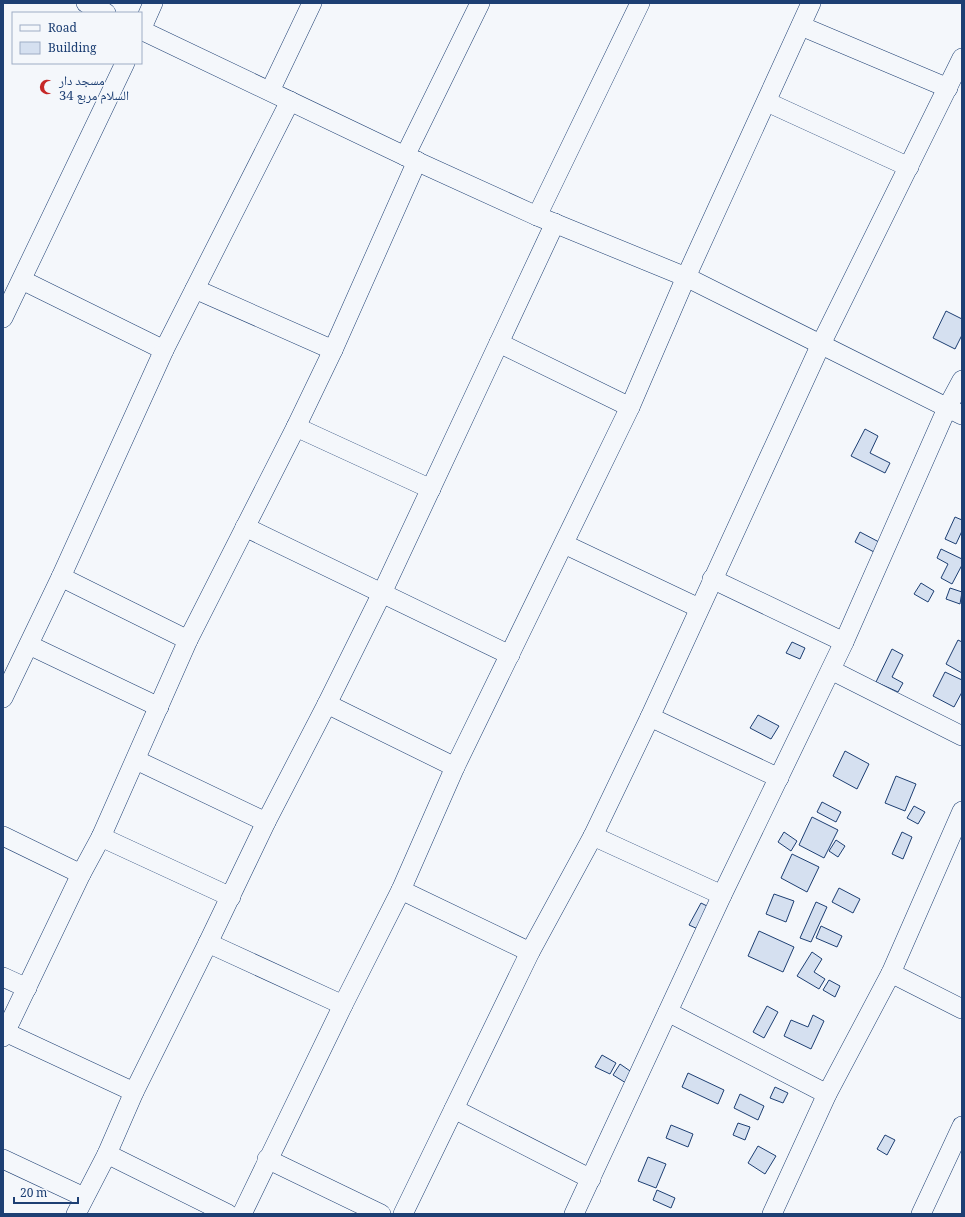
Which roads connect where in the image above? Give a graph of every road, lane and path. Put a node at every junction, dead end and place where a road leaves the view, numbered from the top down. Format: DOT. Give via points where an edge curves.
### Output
graph roads {
  1 [pos="86,3"];
  2 [pos="153,3"];
  3 [pos="312,3"];
  4 [pos="480,3"];
  5 [pos="640,3"];
  6 [pos="812,3"];
  7 [pos="104,12"];
  8 [pos="801,26"];
  9 [pos="142,28"];
  10 [pos="142,30"];
  11 [pos="962,58"];
  12 [pos="125,64"];
  13 [pos="948,88"];
  14 [pos="270,91"];
  15 [pos="290,101"];
  16 [pos="767,102"];
  17 [pos="411,158"];
  18 [pos="909,167"];
  19 [pos="537,216"];
  20 [pos="555,223"];
  21 [pos="686,277"];
  22 [pos="22,280"];
  23 [pos="195,289"];
  24 [pos="3,318"];
  25 [pos="499,343"];
  26 [pos="821,344"];
  27 [pos="164,350"];
  28 [pos="333,350"];
  29 [pos="962,380"];
  30 [pos="630,407"];
  31 [pos="955,411"];
  32 [pos="296,427"];
  33 [pos="431,489"];
  34 [pos="245,527"];
  35 [pos="564,544"];
  36 [pos="61,577"];
  37 [pos="712,579"];
  38 [pos="382,593"];
  39 [pos="699,608"];
  40 [pos="188,640"];
  41 [pos="844,642"];
  42 [pos="29,645"];
  43 [pos="510,656"];
  44 [pos="831,670"];
  45 [pos="3,697"];
  46 [pos="327,704"];
  47 [pos="159,707"];
  48 [pos="650,717"];
  49 [pos="962,736"];
  50 [pos="136,760"];
  51 [pos="455,767"];
  52 [pos="779,778"];
  53 [pos="962,811"];
  54 [pos="266,822"];
  55 [pos="3,836"];
  56 [pos="593,836"];
  57 [pos="101,837"];
  58 [pos="81,874"];
  59 [pos="401,890"];
  60 [pos="722,895"];
  61 [pos="231,897"];
  62 [pos="208,943"];
  63 [pos="530,952"];
  64 [pos="891,973"];
  65 [pos="3,977"];
  66 [pos="27,988"];
  67 [pos="343,1005"];
  68 [pos="962,1009"];
  69 [pos="668,1012"];
  70 [pos="4,1034"];
  71 [pos="134,1092"];
  72 [pos="827,1094"];
  73 [pos="454,1109"];
  74 [pos="962,1126"];
  75 [pos="107,1154"];
  76 [pos="3,1159"];
  77 [pos="267,1159"];
  78 [pos="591,1179"];
  79 [pos="84,1197"];
  80 [pos="76,1214"];
  81 [pos="228,1214"];
  82 [pos="242,1214"];
  83 [pos="381,1214"];
  84 [pos="403,1214"];
  85 [pos="574,1214"];
  86 [pos="772,1214"];
  87 [pos="921,1214"];
  1 -- 7 [label="street"];
  2 -- 9 [label="street"];
  3 -- 14 [label="street"];
  4 -- 17 [label="street"];
  5 -- 19 [label="street"];
  6 -- 8 [label="street"];
  8 -- 13 [label="street"];
  8 -- 16 [label="street"];
  10 -- 14 [label="street"];
  11 -- 13 [label="street"];
  12 -- 22 [label="street"];
  13 -- 18 [label="street"];
  14 -- 15 [label="street"];
  15 -- 17 [label="street"];
  15 -- 23 [label="street"];
  16 -- 18 [label="street"];
  16 -- 21 [label="street"];
  17 -- 19 [label="street"];
  17 -- 28 [label="street"];
  18 -- 26 [label="street"];
  19 -- 20 [label="street"];
  20 -- 21 [label="street"];
  20 -- 25 [label="street"];
  21 -- 26 [label="street"];
  21 -- 30 [label="street"];
  22 -- 24 [label="street"];
  22 -- 27 [label="street"];
  23 -- 27 [label="street"];
  23 -- 28 [label="street"];
  25 -- 30 [label="street"];
  25 -- 33 [label="street"];
  26 -- 31 [label="street"];
  26 -- 37 [label="street"];
  27 -- 36 [label="street"];
  28 -- 32 [label="street"];
  29 -- 31 [label="street"];
  30 -- 35 [label="street"];
  31 -- 41 [label="street"];
  32 -- 33 [label="street"];
  32 -- 34 [label="street"];
  33 -- 38 [label="street"];
  34 -- 38 [label="street"];
  34 -- 40 [label="street"];
  35 -- 39 [label="street"];
  35 -- 43 [label="street"];
  36 -- 40 [label="street"];
  36 -- 42 [label="street"];
  37 -- 39 [label="street"];
  37 -- 41 [label="street"];
  38 -- 43 [label="street"];
  38 -- 46 [label="street"];
  39 -- 48 [label="street"];
  40 -- 47 [label="street"];
  41 -- 44 [label="street"];
  42 -- 45 [label="street"];
  42 -- 47 [label="street"];
  43 -- 51 [label="street"];
  44 -- 49 [label="street"];
  44 -- 52 [label="street"];
  46 -- 51 [label="street"];
  46 -- 54 [label="street"];
  47 -- 50 [label="street"];
  48 -- 52 [label="street"];
  48 -- 56 [label="street"];
  50 -- 54 [label="street"];
  50 -- 57 [label="street"];
  51 -- 59 [label="street"];
  52 -- 60 [label="street"];
  53 -- 64 [label="street"];
  54 -- 61 [label="street"];
  55 -- 58 [label="street"];
  56 -- 60 [label="street"];
  56 -- 63 [label="street"];
  57 -- 58 [label="street"];
  57 -- 61 [label="street"];
  58 -- 66 [label="street"];
  59 -- 63 [label="street"];
  59 -- 67 [label="street"];
  60 -- 69 [label="street"];
  61 -- 62 [label="street"];
  62 -- 67 [label="street"];
  62 -- 71 [label="street"];
  63 -- 73 [label="street"];
  64 -- 68 [label="street"];
  64 -- 72 [label="street"];
  65 -- 66 [label="street"];
  66 -- 70 [label="street"];
  67 -- 77 [label="street"];
  69 -- 72 [label="street"];
  69 -- 78 [label="street"];
  70 -- 71 [label="street"];
  71 -- 75 [label="street"];
  72 -- 86 [label="street"];
  73 -- 78 [label="street"];
  73 -- 84 [label="street"];
  74 -- 87 [label="street"];
  75 -- 79 [label="street"];
  75 -- 81 [label="street"];
  76 -- 79 [label="street"];
  77 -- 82 [label="street"];
  77 -- 83 [label="street"];
  78 -- 85 [label="street"];
  79 -- 80 [label="street"];
}
